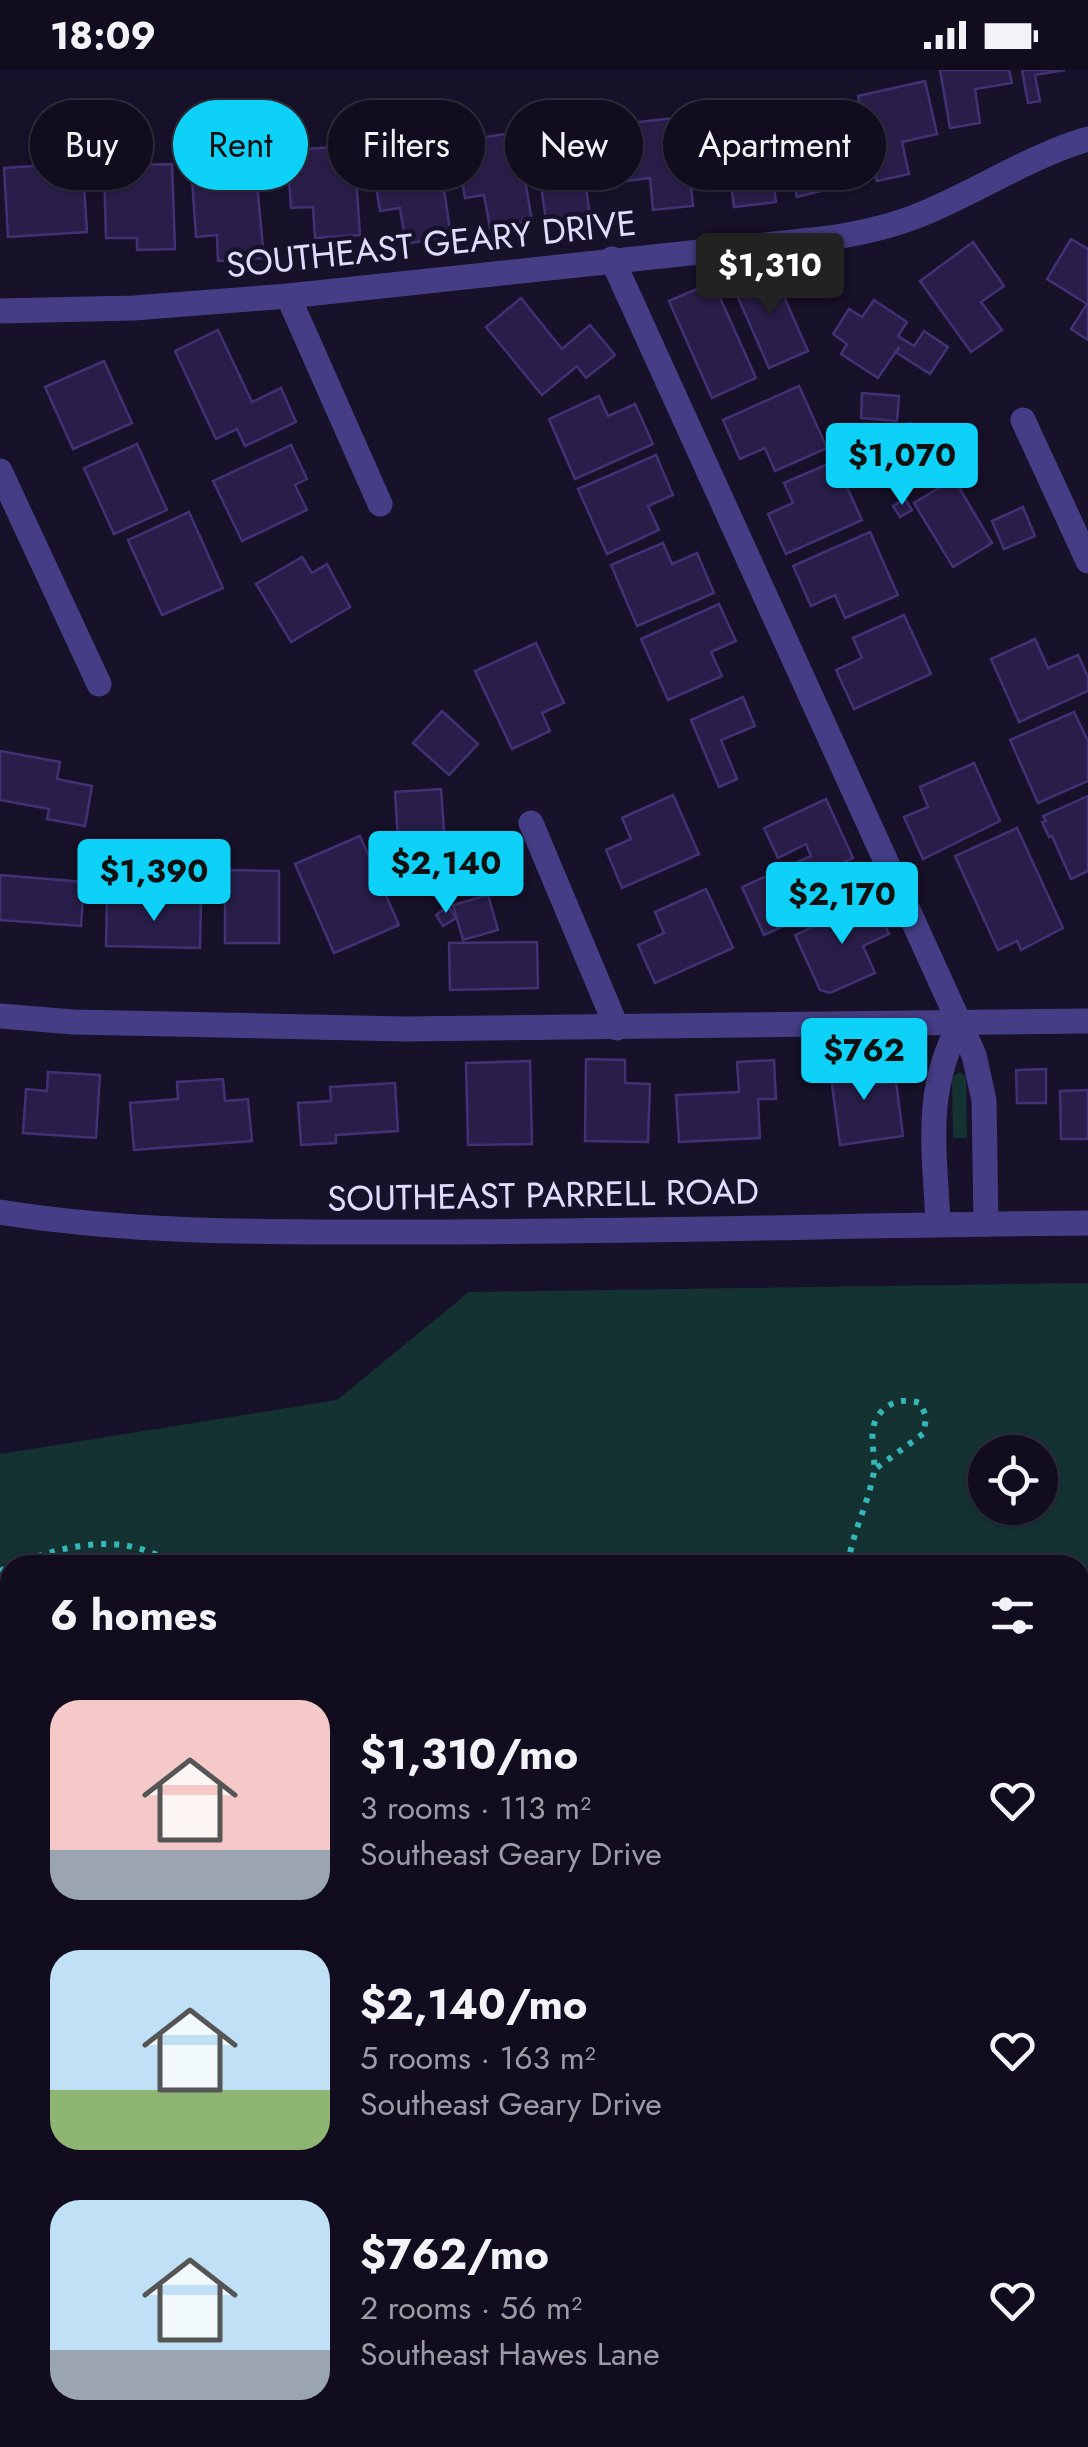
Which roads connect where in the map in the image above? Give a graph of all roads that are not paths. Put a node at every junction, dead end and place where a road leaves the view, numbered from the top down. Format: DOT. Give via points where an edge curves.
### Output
graph roads {
  1 [pos="1088,139"];
  2 [pos="612,260"];
  3 [pos="288,296"];
  4 [pos="0,310"];
  5 [pos="1023,420"];
  6 [pos="0,471"];
  7 [pos="380,504"];
  8 [pos="1088,560"];
  9 [pos="100,684"];
  10 [pos="530,823"];
  11 [pos="0,1016"];
  12 [pos="1088,1022"];
  13 [pos="960,1024"];
  14 [pos="618,1028"];
  15 [pos="0,1212"];
  16 [pos="1088,1223"];
  17 [pos="938,1224"];
  18 [pos="986,1224"];
  1 -- 2 [label="street, SOUTHEAST GEARY DRIVE" via="867,232"];
  2 -- 3 [label="street, SOUTHEAST GEARY DRIVE"];
  2 -- 13 [label="street"];
  3 -- 4 [label="street, SOUTHEAST GEARY DRIVE"];
  3 -- 7 [label="street"];
  5 -- 8 [label="street"];
  6 -- 9 [label="street"];
  10 -- 14 [label="street"];
  11 -- 14 [label="street" via="404,1029"];
  12 -- 13 [label="street"];
  13 -- 14 [label="street"];
  13 -- 17 [label="street" via="936,1086"];
  13 -- 18 [label="street" via="984,1100"];
  15 -- 17 [label="street, SOUTHEAST PARRELL ROAD" via="188,1232"];
  16 -- 18 [label="street, SOUTHEAST PARRELL ROAD"];
  17 -- 18 [label="street, SOUTHEAST PARRELL ROAD"];
}
